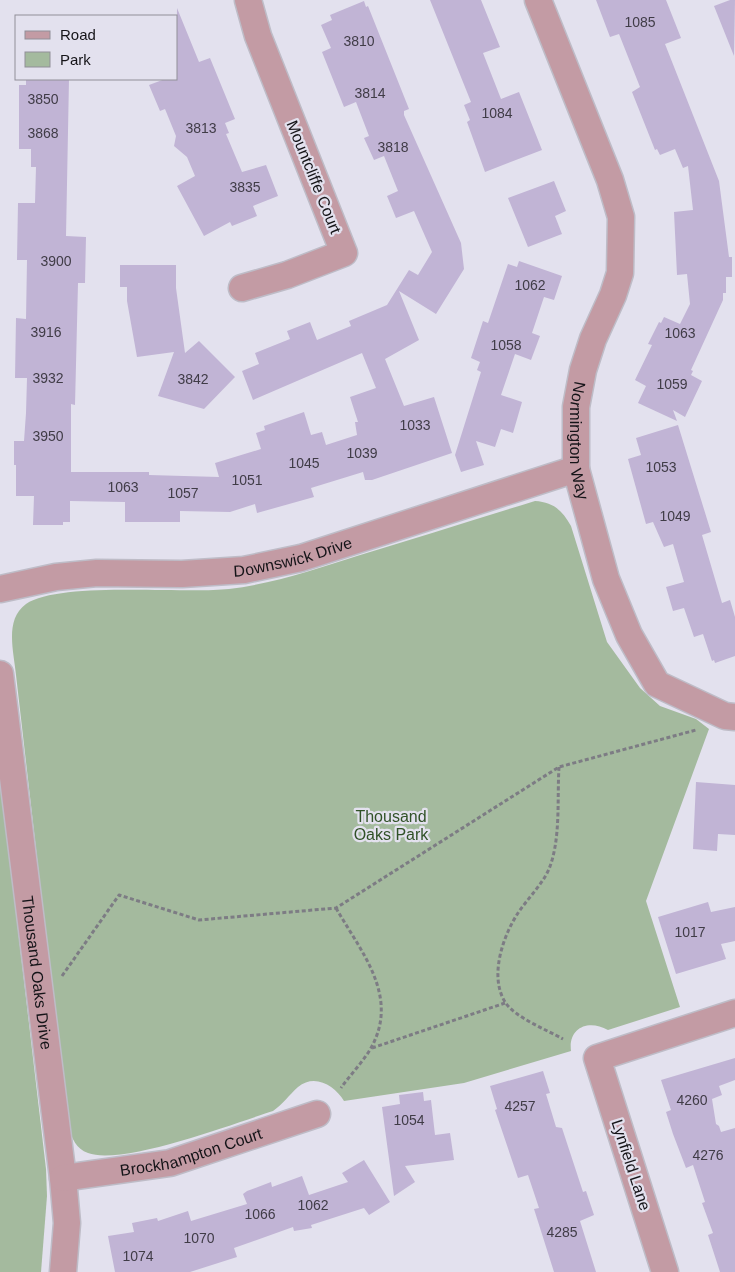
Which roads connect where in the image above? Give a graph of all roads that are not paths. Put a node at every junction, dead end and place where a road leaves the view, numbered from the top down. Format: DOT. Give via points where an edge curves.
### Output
graph roads {
  1 [pos="248,0"];
  2 [pos="538,0"];
  3 [pos="242,288"];
  4 [pos="576,470"];
  5 [pos="0,588"];
  6 [pos="0,674"];
  7 [pos="730,717"];
  8 [pos="4,734"];
  9 [pos="735,1012"];
  10 [pos="317,1114"];
  11 [pos="63,1178"];
  12 [pos="63,1272"];
  13 [pos="665,1272"];
  1 -- 3 [label="street, Mountcliffe Court" via="258,36 344,253"];
  2 -- 4 [label="street, Normington Way" via="610,180 621,217 620,273 593,339 576,407"];
  4 -- 5 [label="street, Downswick Drive" via="301,558 244,570 182,574 97,573"];
  4 -- 7 [label="street, Normington Way" via="606,579 629,635 658,684"];
  6 -- 8 [label="street, Thousand Oaks Drive"];
  8 -- 11 [label="street, Thousand Oaks Drive"];
  9 -- 13 [label="street, Lynfield Lane" via="597,1058"];
  10 -- 11 [label="street, Brockhampton Court" via="170,1163"];
  11 -- 12 [label="street, Thousand Oaks Drive" via="67,1223"];
}
